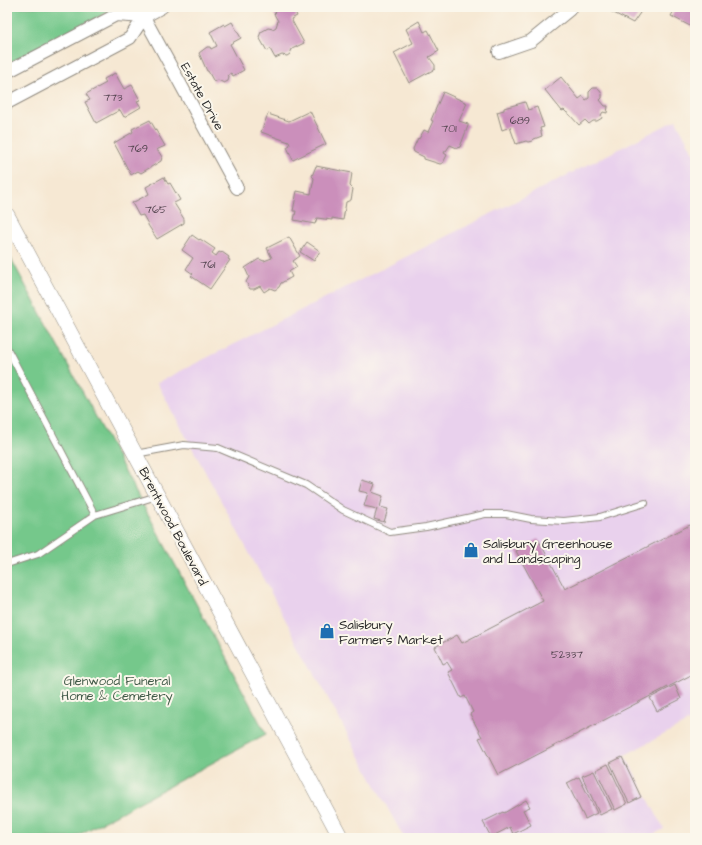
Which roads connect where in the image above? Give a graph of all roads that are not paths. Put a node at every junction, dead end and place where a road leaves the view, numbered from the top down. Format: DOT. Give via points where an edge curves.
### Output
graph roads {
  1 [pos="162,7"];
  2 [pos="571,7"];
  3 [pos="144,17"];
  4 [pos="499,52"];
  5 [pos="7,72"];
  6 [pos="7,103"];
  7 [pos="237,188"];
  8 [pos="7,215"];
  9 [pos="7,348"];
  10 [pos="136,454"];
  11 [pos="158,496"];
  12 [pos="645,503"];
  13 [pos="95,515"];
  14 [pos="7,564"];
  15 [pos="341,838"];
  1 -- 3 [label="street"];
  2 -- 4 [label="street" via="531,41"];
  3 -- 5 [label="street" via="116,15"];
  3 -- 6 [label="street" via="130,38"];
  3 -- 7 [label="street, Estate Drive"];
  8 -- 10 [label="street, Brentwood Boulevard"];
  9 -- 13 [label="lane"];
  10 -- 11 [label="street, Brentwood Boulevard"];
  10 -- 12 [label="lane" via="184,445 218,448 306,485 343,510 390,532 485,514 506,514 531,520 564,521 592,518"];
  11 -- 13 [label="lane"];
  11 -- 15 [label="street, Brentwood Boulevard"];
  13 -- 14 [label="lane" via="38,554"];
}
